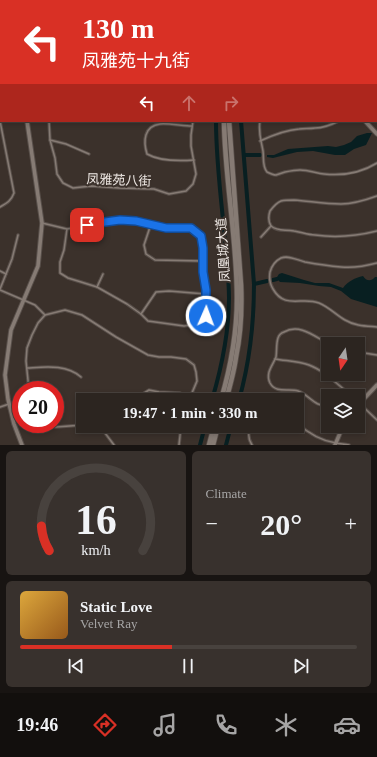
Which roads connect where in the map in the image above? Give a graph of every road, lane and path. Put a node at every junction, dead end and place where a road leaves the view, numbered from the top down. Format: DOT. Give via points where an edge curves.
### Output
graph roads {
  1 [pos="27,122"];
  2 [pos="49,122"];
  3 [pos="193,122"];
  4 [pos="224,122"];
  5 [pos="229,122"];
  6 [pos="260,122"];
  7 [pos="337,122"];
  8 [pos="366,122"];
  9 [pos="1,126"];
  10 [pos="192,126"];
  11 [pos="377,134"];
  12 [pos="50,140"];
  13 [pos="260,141"];
  14 [pos="89,154"];
  15 [pos="194,160"];
  16 [pos="377,163"];
  17 [pos="377,196"];
  18 [pos="0,207"];
  19 [pos="42,224"];
  20 [pos="151,224"];
  21 [pos="271,226"];
  22 [pos="66,229"];
  23 [pos="377,231"];
  24 [pos="18,235"];
  25 [pos="261,237"];
  26 [pos="202,261"];
  27 [pos="377,263"];
  28 [pos="0,271"];
  29 [pos="6,274"];
  30 [pos="103,274"];
  31 [pos="98,287"];
  32 [pos="0,289"];
  33 [pos="206,294"];
  34 [pos="24,300"];
  35 [pos="45,314"];
  36 [pos="142,314"];
  37 [pos="377,327"];
  38 [pos="321,340"];
  39 [pos="365,353"];
  40 [pos="377,355"];
  41 [pos="275,359"];
  42 [pos="27,368"];
  43 [pos="80,376"];
  44 [pos="28,381"];
  45 [pos="377,385"];
  46 [pos="343,389"];
  47 [pos="144,393"];
  48 [pos="180,393"];
  49 [pos="191,393"];
  50 [pos="223,393"];
  51 [pos="228,393"];
  52 [pos="365,398"];
  53 [pos="9,404"];
  54 [pos="321,405"];
  55 [pos="0,407"];
  56 [pos="365,409"];
  57 [pos="377,420"];
  58 [pos="64,426"];
  59 [pos="76,426"];
  60 [pos="304,430"];
  61 [pos="105,433"];
  62 [pos="180,433"];
  63 [pos="212,433"];
  64 [pos="216,433"];
  65 [pos="248,433"];
  66 [pos="340,433"];
  67 [pos="336,444"];
  68 [pos="22,445"];
  69 [pos="114,445"];
  70 [pos="179,445"];
  71 [pos="209,445"];
  72 [pos="213,445"];
  73 [pos="252,445"];
  74 [pos="349,445"];
  1 -- 19 [label="street"];
  2 -- 12 [label="lane, 凤雅苑八街"];
  3 -- 10 [label="lane, 凤雅苑八街"];
  4 -- 50 [label="main road, 凤凰城大道" via="237,297 232,354"];
  5 -- 51 [label="main road, 凤凰城大道" via="242,300 238,350"];
  6 -- 13 [label="lane"];
  7 -- 13 [label="lane" via="322,127 281,132"];
  8 -- 11 [label="street"];
  9 -- 18 [label="lane" via="14,193 12,198"];
  10 -- 15 [label="lane, 凤雅苑八街" via="191,146"];
  10 -- 15 [label="lane" via="160,124 151,128 144,145 147,154 153,158"];
  12 -- 14 [label="lane, 凤雅苑八街"];
  12 -- 15 [label="lane, 凤雅苑八街" via="57,174 63,183 73,188 91,186 154,189 169,194 186,191 193,184 196,174"];
  13 -- 16 [label="lane" via="264,167 276,175 299,170 341,174 360,171"];
  17 -- 21 [label="lane" via="342,204 283,200 269,213"];
  19 -- 22 [label="lane"];
  19 -- 34 [label="street" via="38,266"];
  20 -- 22 [label="lane" via="120,220"];
  20 -- 26 [label="lane" via="166,228 191,228 201,236"];
  20 -- 26 [label="lane" via="144,245 146,254 155,260"];
  21 -- 23 [label="lane" via="279,230 332,237 363,235"];
  21 -- 25 [label="lane"];
  22 -- 31 [label="lane" via="60,273"];
  24 -- 29 [label="lane"];
  26 -- 33 [label="lane"];
  27 -- 37 [label="lane" via="341,267 303,262 289,257 274,263 270,274 270,282 276,294 286,301 315,302 354,324"];
  28 -- 29 [label="lane"];
  29 -- 32 [label="lane"];
  30 -- 31 [label="lane"];
  31 -- 36 [label="lane"];
  32 -- 34 [label="lane"];
  33 -- 36 [label="lane" via="156,292"];
  33 -- 36 [label="lane" via="206,316 199,324 184,326 148,322"];
  34 -- 35 [label="lane"];
  34 -- 53 [label="street" via="11,330 4,375"];
  35 -- 42 [label="lane" via="27,348"];
  35 -- 49 [label="lane" via="64,310 82,315 148,355 186,359 194,365 196,372"];
  38 -- 41 [label="lane" via="307,331 286,330 278,338"];
  39 -- 40 [label="lane"];
  41 -- 46 [label="lane" via="308,364 326,374"];
  41 -- 54 [label="lane" via="270,368 270,383 280,390 299,391"];
  42 -- 43 [label="lane" via="58,367 76,372"];
  42 -- 44 [label="lane"];
  45 -- 52 [label="street"];
  47 -- 48 [label="lane" via="149,390"];
  53 -- 55 [label="lane"];
  53 -- 68 [label="street"];
  56 -- 57 [label="lane"];
  58 -- 59 [label="lane"];
  60 -- 67 [label="lane"];
  61 -- 69 [label="lane"];
  62 -- 70 [label="lane"];
  63 -- 71 [label="main road"];
  64 -- 72 [label="main road"];
  65 -- 73 [label="lane"];
  66 -- 67 [label="street"];
  67 -- 74 [label="lane"];
}
